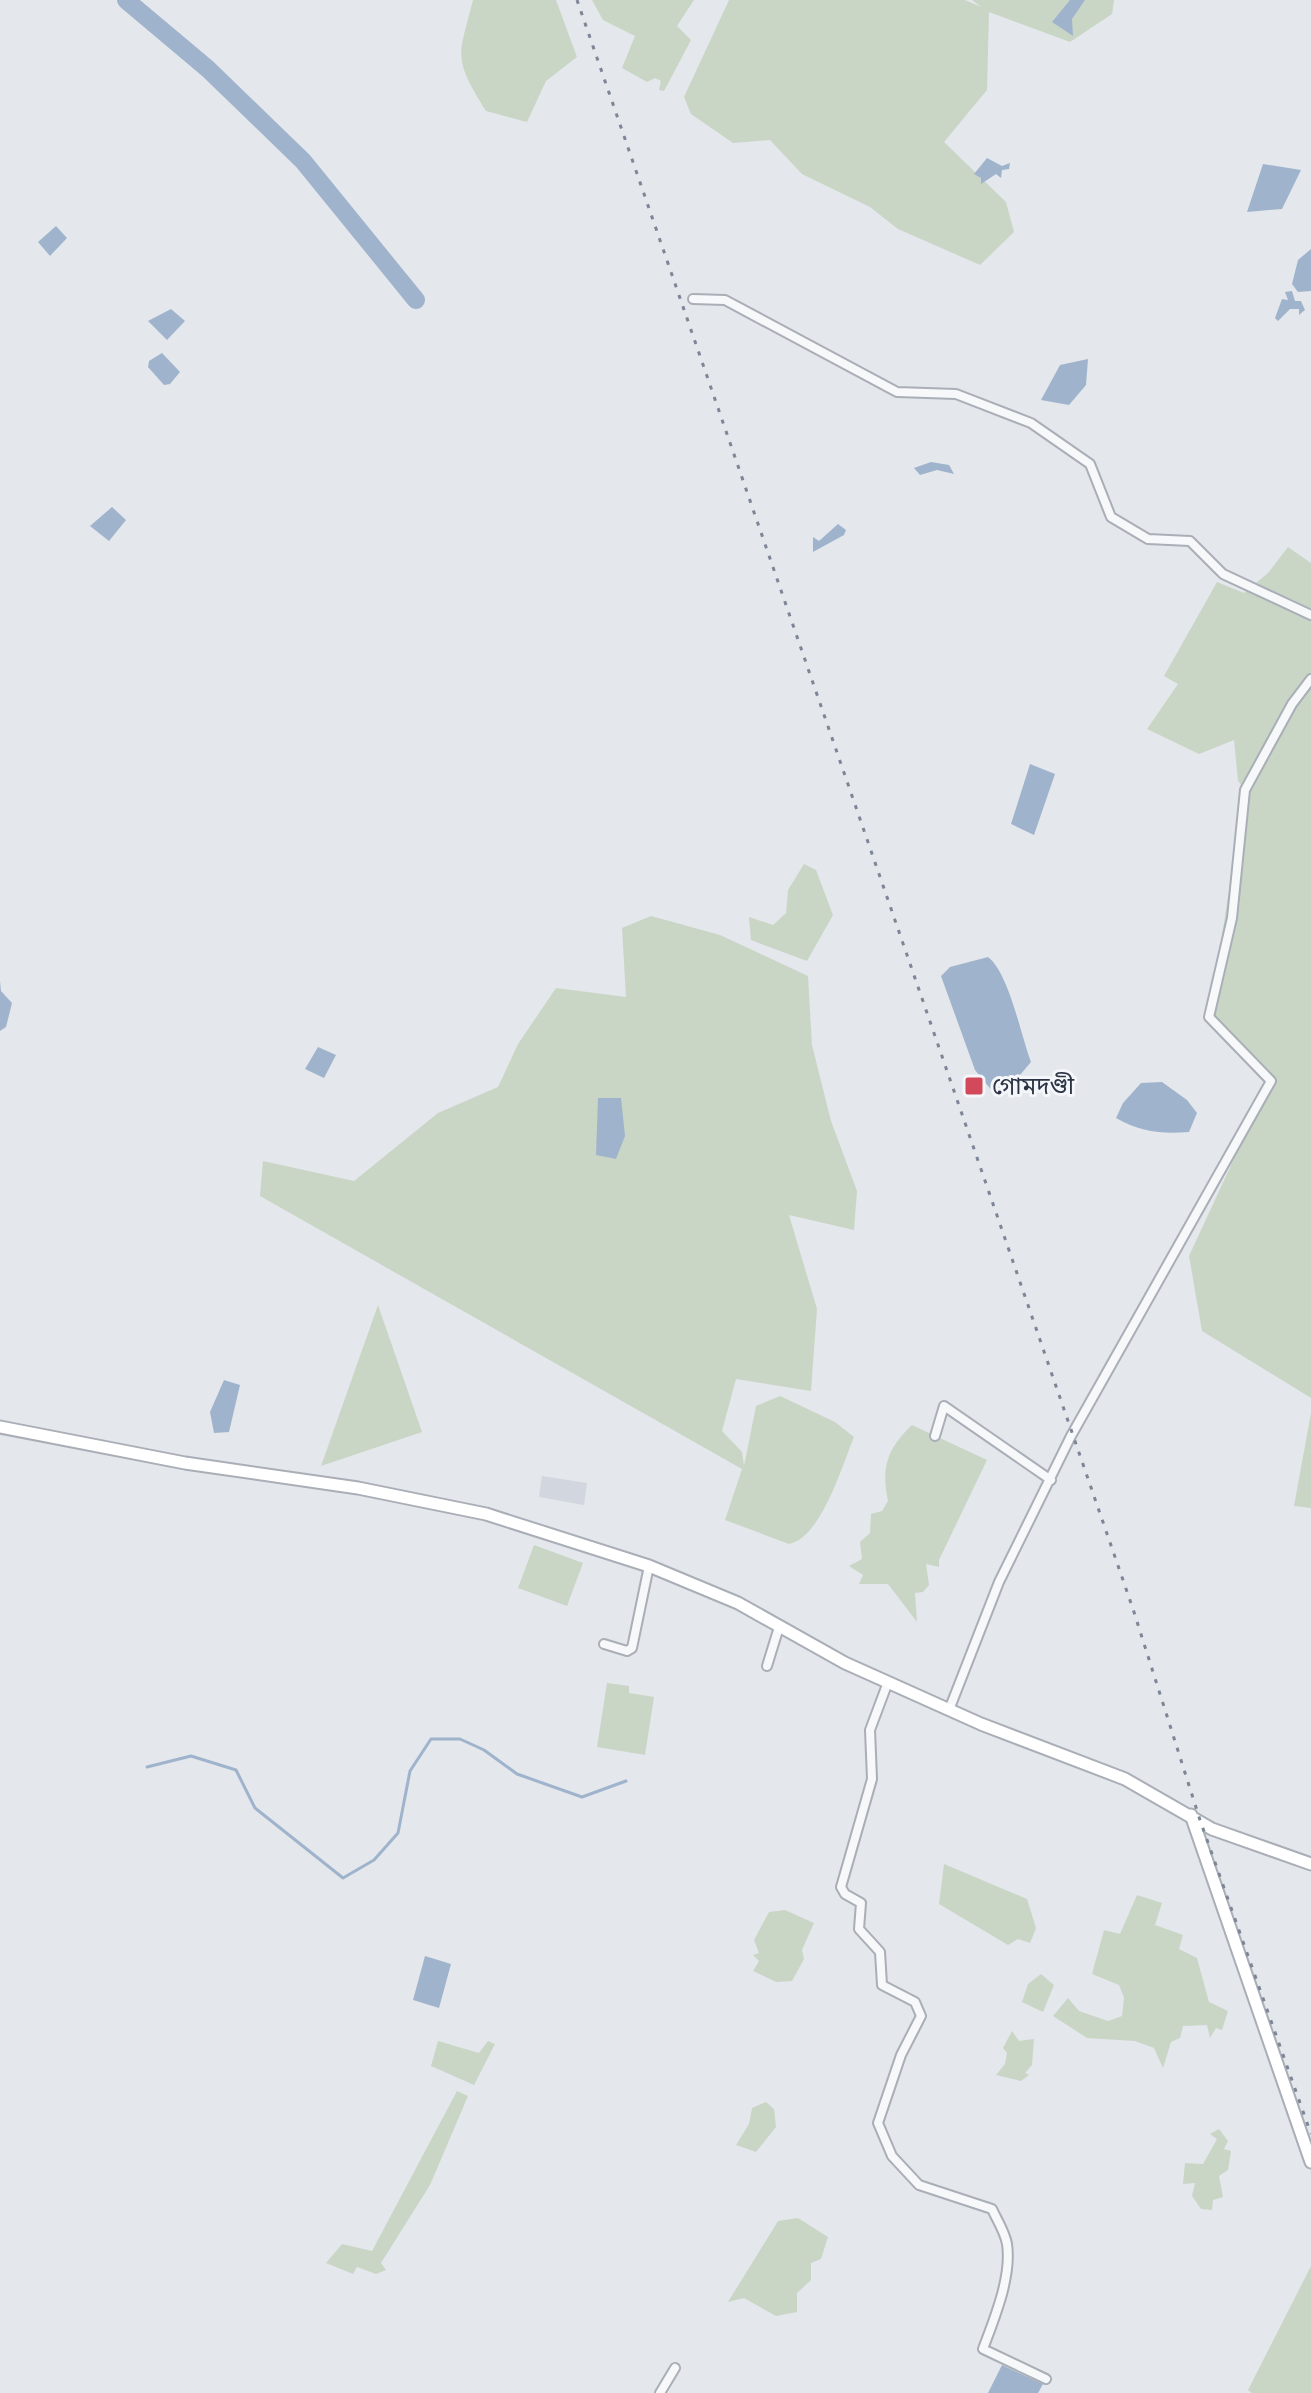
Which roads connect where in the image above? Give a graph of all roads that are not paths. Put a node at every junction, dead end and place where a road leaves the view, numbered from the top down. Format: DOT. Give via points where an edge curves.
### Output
graph roads {
  1 [pos="693,299"];
  2 [pos="1311,615"];
  3 [pos="1311,679"];
  4 [pos="0,1427"];
  5 [pos="935,1436"];
  6 [pos="1051,1480"];
  7 [pos="649,1566"];
  8 [pos="779,1627"];
  9 [pos="604,1644"];
  10 [pos="767,1666"];
  11 [pos="888,1682"];
  12 [pos="949,1710"];
  13 [pos="1191,1815"];
  14 [pos="1311,1864"];
  15 [pos="1311,2162"];
  16 [pos="675,2368"];
  17 [pos="1046,2379"];
  18 [pos="660,2393"];
  1 -- 2 [label="street" via="725,300 897,392 956,394 1031,423 1090,464 1111,517 1148,539 1190,541 1223,574"];
  3 -- 6 [label="street" via="1245,790 1232,918 1209,1017 1271,1081"];
  4 -- 7 [label="main road" via="486,1514"];
  5 -- 6 [label="street" via="944,1406"];
  6 -- 12 [label="street" via="999,1582"];
  7 -- 8 [label="main road" via="738,1603"];
  7 -- 9 [label="street" via="632,1648"];
  8 -- 10 [label="street"];
  8 -- 11 [label="main road"];
  11 -- 12 [label="main road"];
  11 -- 17 [label="street" via="870,1730 872,1779 841,1887 861,1903 859,1929 880,1952 882,1985 915,2002 921,2016 901,2055 878,2123 892,2156 919,2185 992,2209 1007,2255 983,2349"];
  12 -- 13 [label="main road" via="1125,1779"];
  13 -- 14 [label="main road" via="1212,1829"];
  13 -- 15 [label="main road"];
  16 -- 18 [label="street"];
}
